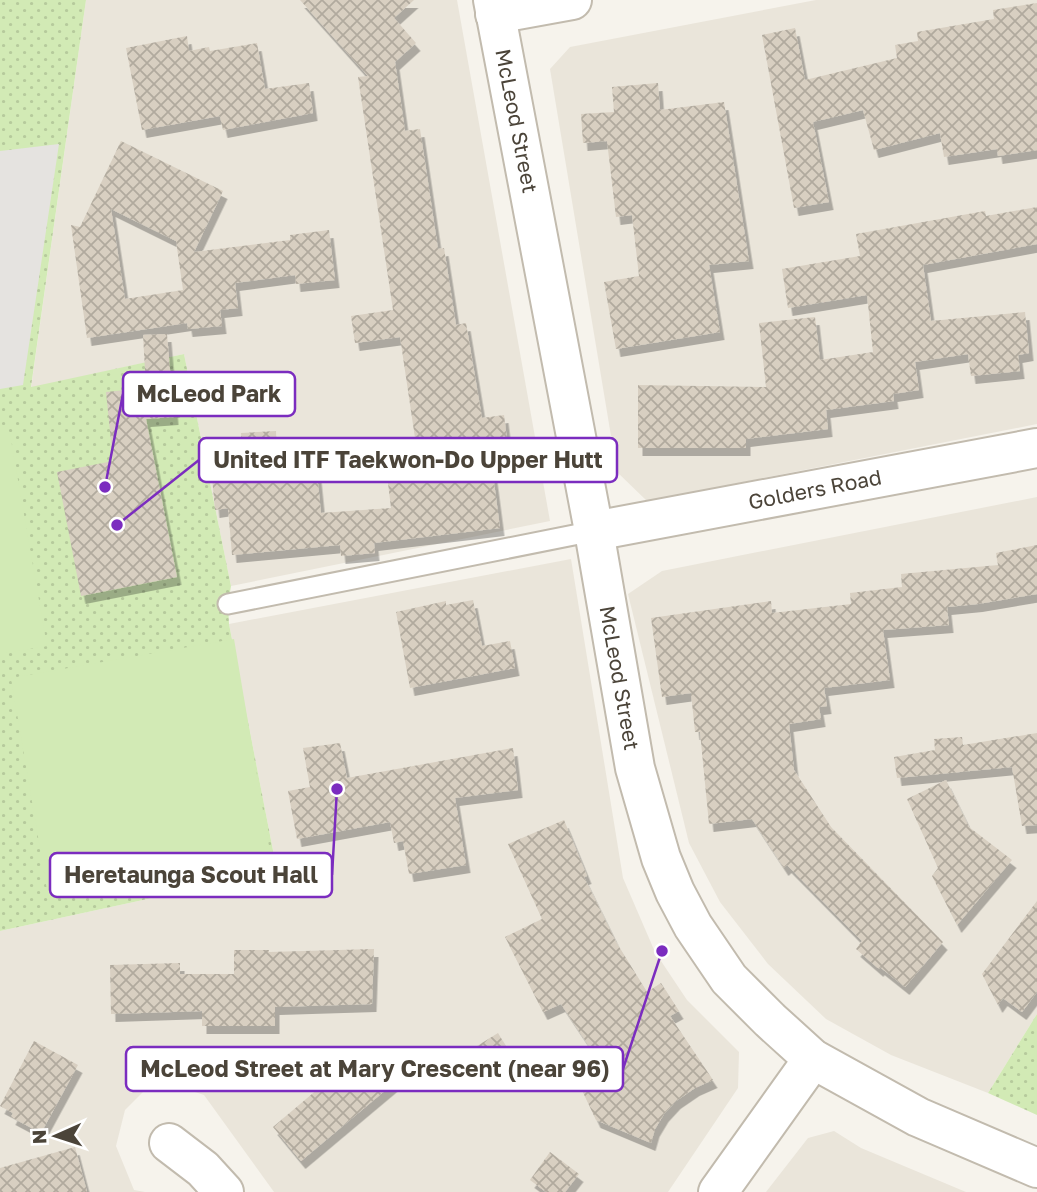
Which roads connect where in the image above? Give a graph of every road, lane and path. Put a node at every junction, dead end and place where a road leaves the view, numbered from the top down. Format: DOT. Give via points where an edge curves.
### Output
graph roads {
  1 [pos="572,0"];
  2 [pos="494,7"];
  3 [pos="1037,448"];
  4 [pos="594,531"];
  5 [pos="228,604"];
  6 [pos="813,1059"];
  7 [pos="170,1143"];
  8 [pos="1037,1168"];
  9 [pos="224,1192"];
  10 [pos="718,1192"];
  1 -- 2 [label="street"];
  2 -- 4 [label="street, McLeod Street"];
  3 -- 4 [label="street, Golders Road"];
  4 -- 5 [label="lane"];
  4 -- 6 [label="street, McLeod Street" via="635,768 661,859 693,926 729,979"];
  6 -- 8 [label="street, McLeod Street" via="918,1117"];
  6 -- 10 [label="street"];
  7 -- 9 [label="street"];
}
